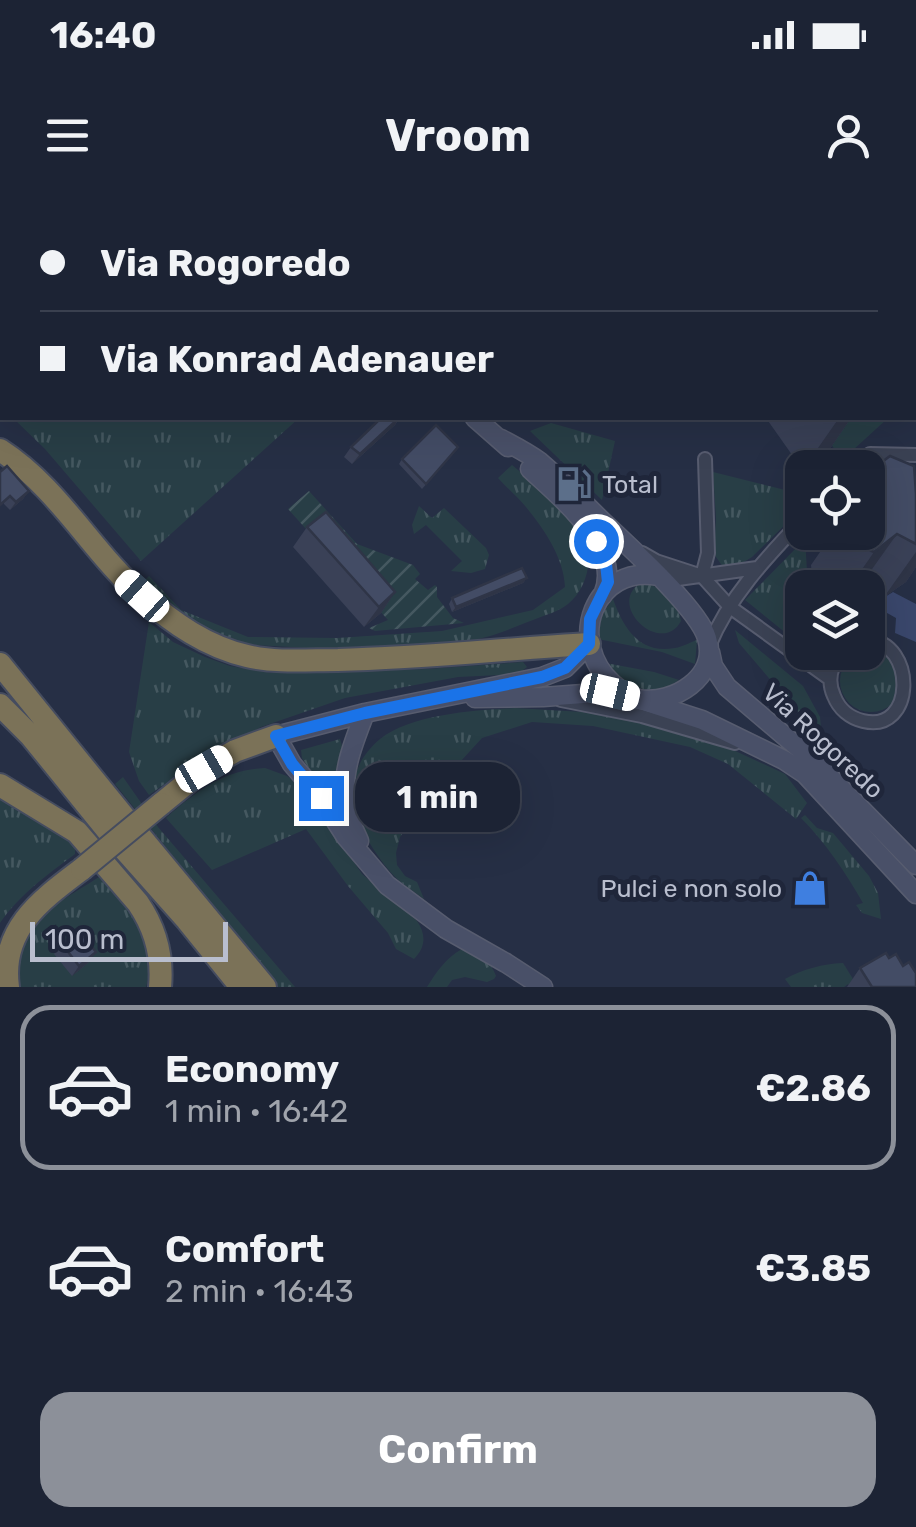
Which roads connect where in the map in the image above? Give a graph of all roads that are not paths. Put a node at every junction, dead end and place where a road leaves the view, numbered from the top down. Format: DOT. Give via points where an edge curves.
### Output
graph roads {
  1 [pos="477,420"];
  2 [pos="500,439"];
  3 [pos="0,450"];
  4 [pos="885,454"];
  5 [pos="916,455"];
  6 [pos="705,458"];
  7 [pos="785,538"];
  8 [pos="626,544"];
  9 [pos="757,568"];
  10 [pos="658,576"];
  11 [pos="702,576"];
  12 [pos="603,595"];
  13 [pos="730,607"];
  14 [pos="885,642"];
  15 [pos="589,644"];
  16 [pos="709,646"];
  17 [pos="0,664"];
  18 [pos="832,670"];
  19 [pos="830,679"];
  20 [pos="630,695"];
  21 [pos="544,698"];
  22 [pos="420,701"];
  23 [pos="0,705"];
  24 [pos="365,713"];
  25 [pos="276,736"];
  26 [pos="784,760"];
  27 [pos="0,786"];
  28 [pos="116,824"];
  29 [pos="367,860"];
  30 [pos="916,865"];
  31 [pos="916,894"];
  32 [pos="8,987"];
  33 [pos="160,987"];
  34 [pos="241,987"];
  35 [pos="265,987"];
  36 [pos="542,987"];
  1 -- 2 [label="street"];
  2 -- 8 [label="street" via="539,461"];
  2 -- 12 [label="street" via="589,528 606,564"];
  3 -- 15 [label="highway" via="41,481 119,575 164,615 247,656 365,659"];
  4 -- 5 [label="street"];
  6 -- 11 [label="street" via="708,553"];
  7 -- 9 [label="street"];
  8 -- 10 [label="street"];
  8 -- 11 [label="street"];
  9 -- 11 [label="street"];
  9 -- 13 [label="street"];
  10 -- 11 [label="street"];
  10 -- 12 [label="street" via="629,578"];
  10 -- 16 [label="street" via="703,628"];
  11 -- 13 [label="street"];
  12 -- 15 [label="street" via="590,619"];
  13 -- 16 [label="street"];
  13 -- 19 [label="street"];
  14 -- 19 [label="street" via="910,666 912,691 903,708 885,720 860,720 839,706"];
  15 -- 20 [label="street" via="598,667"];
  15 -- 22 [label="street" via="565,668 542,677"];
  16 -- 20 [label="street" via="691,686 666,697"];
  16 -- 30 [label="street, Via Rogoredo" via="726,687 814,761"];
  17 -- 28 [label="highway"];
  18 -- 19 [label="street"];
  20 -- 21 [label="street"];
  20 -- 26 [label="street"];
  21 -- 22 [label="street"];
  21 -- 26 [label="street" via="642,716"];
  22 -- 24 [label="street"];
  23 -- 28 [label="highway"];
  24 -- 25 [label="street"];
  24 -- 29 [label="street" via="345,790 346,810"];
  25 -- 29 [label="street"];
  25 -- 32 [label="highway, bridge" via="204,769 49,894 23,919 9,946"];
  26 -- 31 [label="street" via="821,790"];
  27 -- 33 [label="highway" via="78,832 138,903 158,947"];
  28 -- 34 [label="highway"];
  28 -- 35 [label="highway"];
  29 -- 36 [label="street" via="387,885 446,930"];
}
